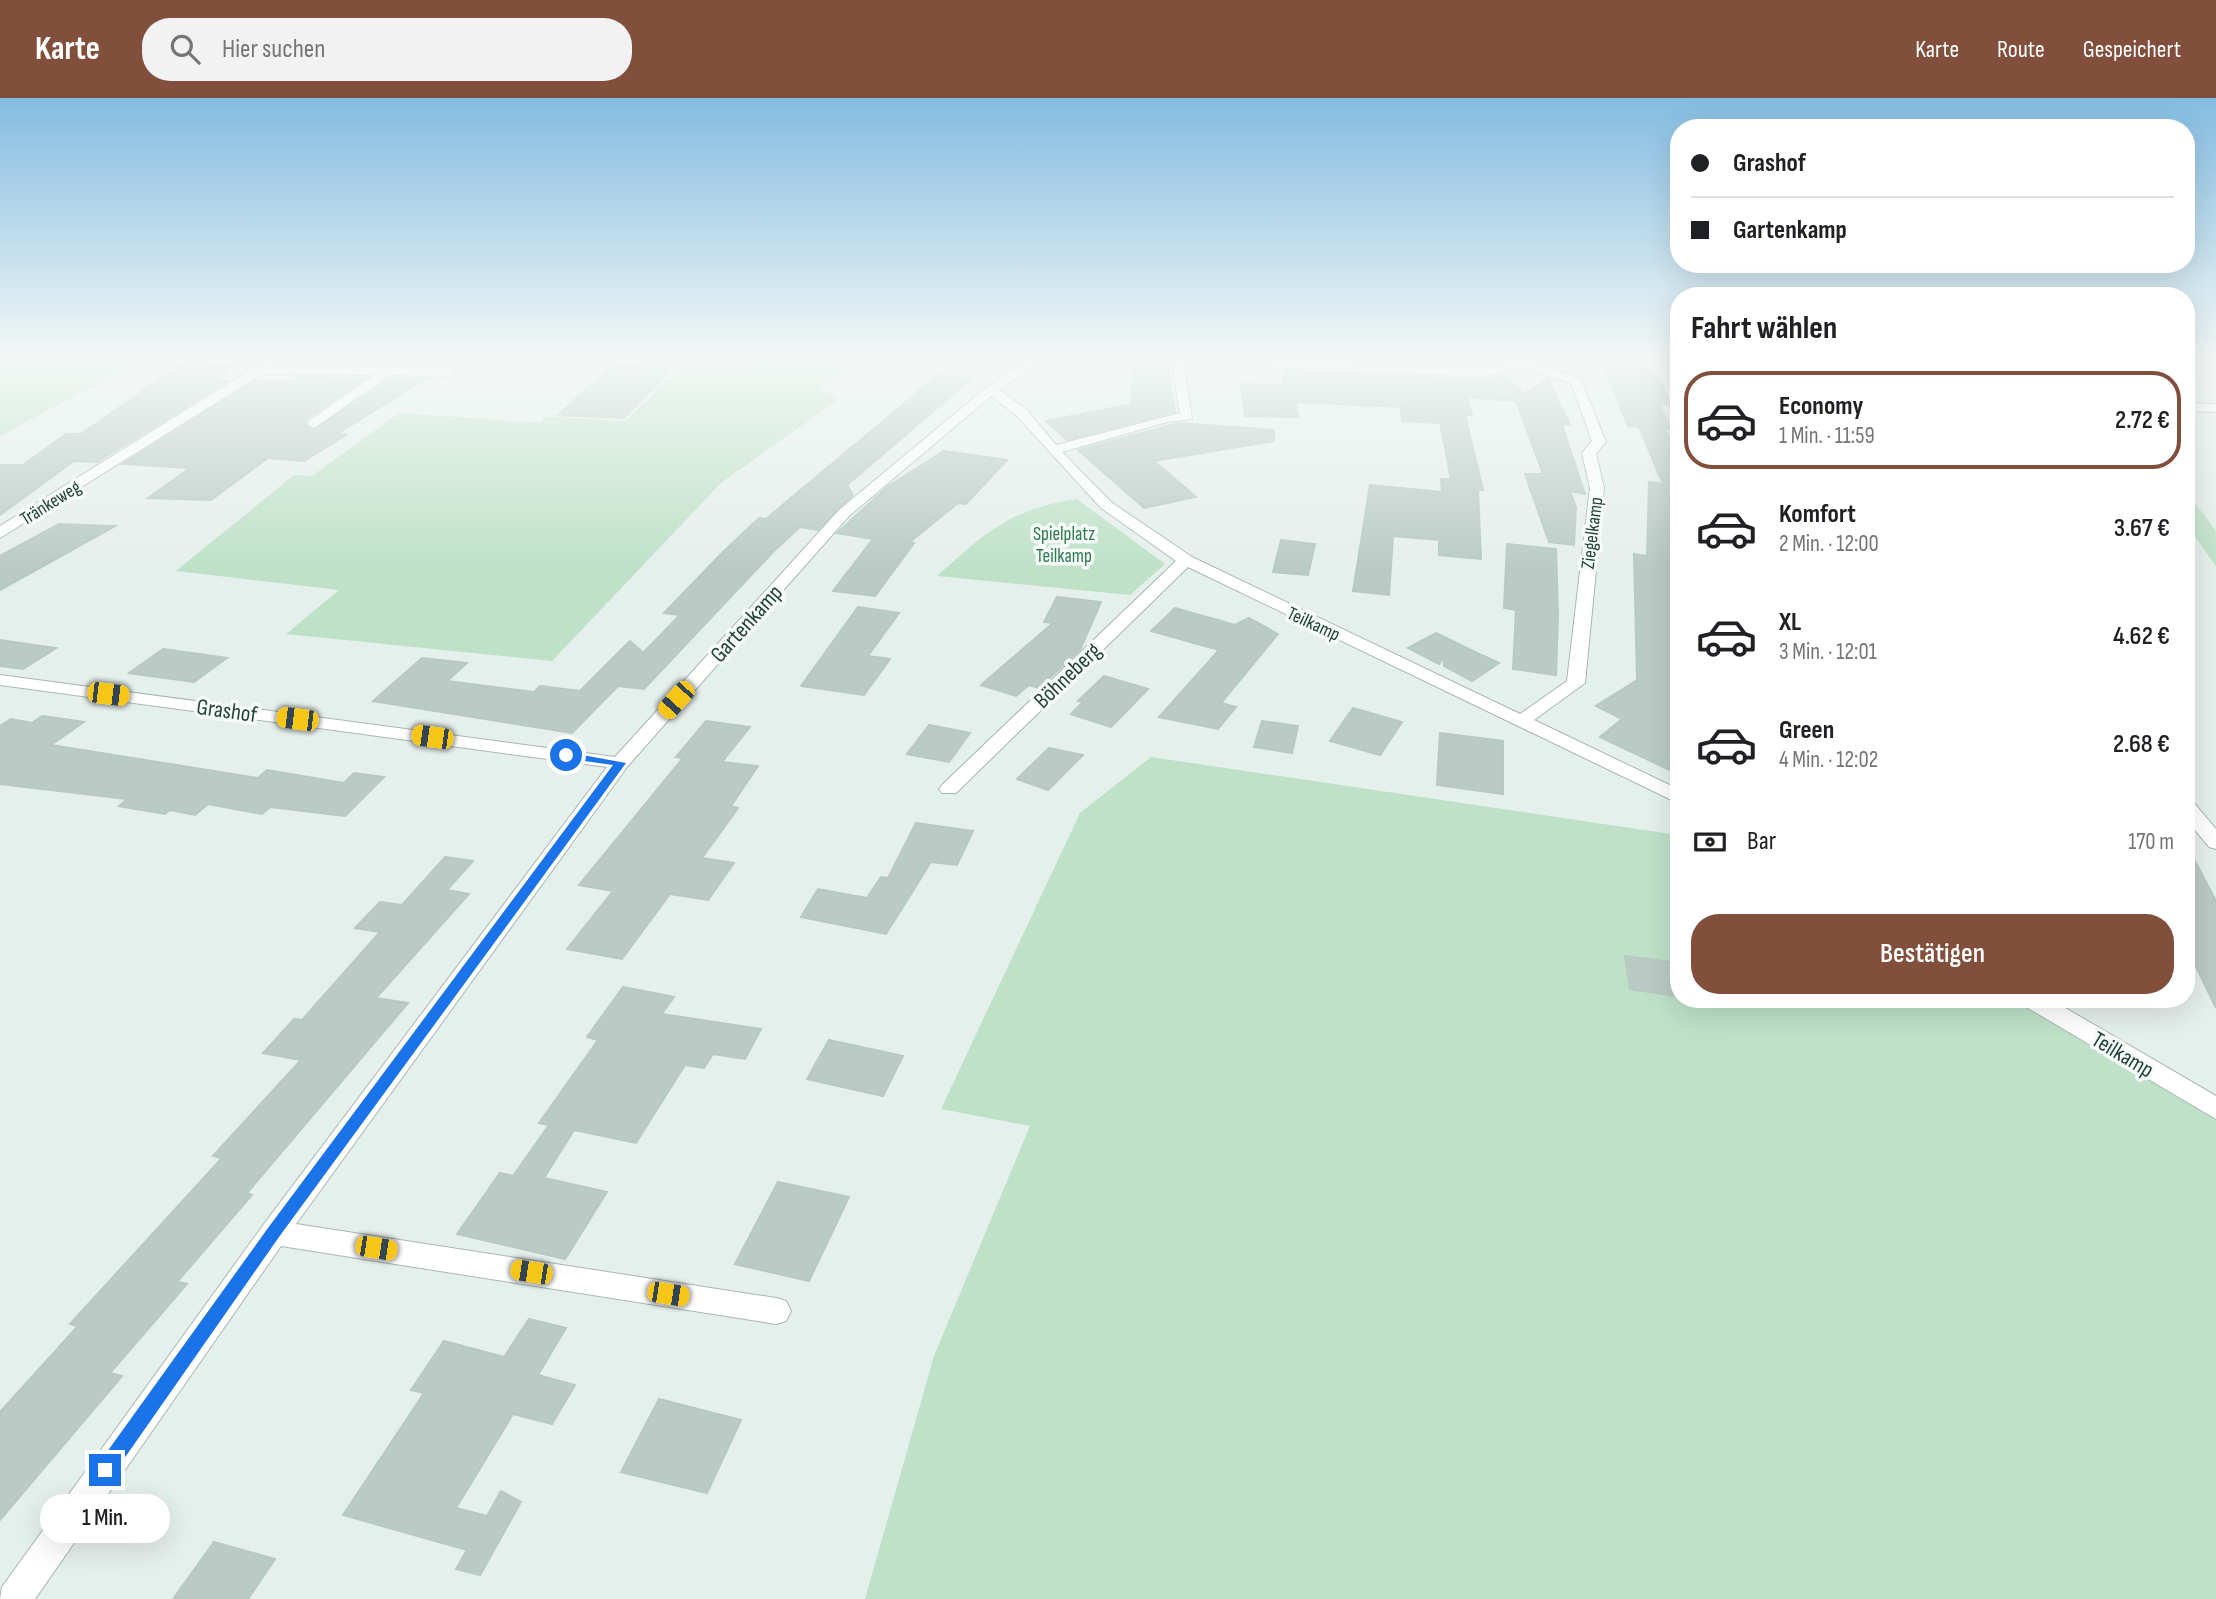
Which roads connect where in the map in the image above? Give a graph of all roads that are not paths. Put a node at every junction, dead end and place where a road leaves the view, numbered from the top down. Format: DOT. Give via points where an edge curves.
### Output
graph roads {
  1 [pos="165,429"];
  2 [pos="944,429"];
  3 [pos="1035,429"];
  4 [pos="1127,429"];
  5 [pos="1594,429"];
  6 [pos="1053,450"];
  7 [pos="0,533"];
  8 [pos="1186,561"];
  9 [pos="0,680"];
  10 [pos="1521,721"];
  11 [pos="620,763"];
  12 [pos="949,789"];
  13 [pos="1670,793"];
  14 [pos="2195,817"];
  15 [pos="2216,842"];
  16 [pos="2046,1008"];
  17 [pos="2216,1109"];
  18 [pos="274,1233"];
  19 [pos="776,1311"];
  20 [pos="14,1599"];
  1 -- 7 [label="street, Tränkeweg"];
  2 -- 11 [label="street, Gartenkamp" via="844,513"];
  3 -- 6 [label="street, Teilkamp"];
  4 -- 6 [label="street"];
  5 -- 10 [label="street, Ziegelkamp" via="1599,442 1589,453 1597,488 1576,683"];
  6 -- 8 [label="street, Teilkamp" via="1106,505"];
  8 -- 10 [label="street, Teilkamp"];
  8 -- 12 [label="street, Böhneberg"];
  9 -- 11 [label="street, Grashof"];
  10 -- 13 [label="street, Teilkamp"];
  11 -- 18 [label="street, Gartenkamp"];
  14 -- 15 [label="street"];
  16 -- 17 [label="street, Teilkamp"];
  18 -- 19 [label="street"];
  18 -- 20 [label="street, Gartenkamp"];
}
